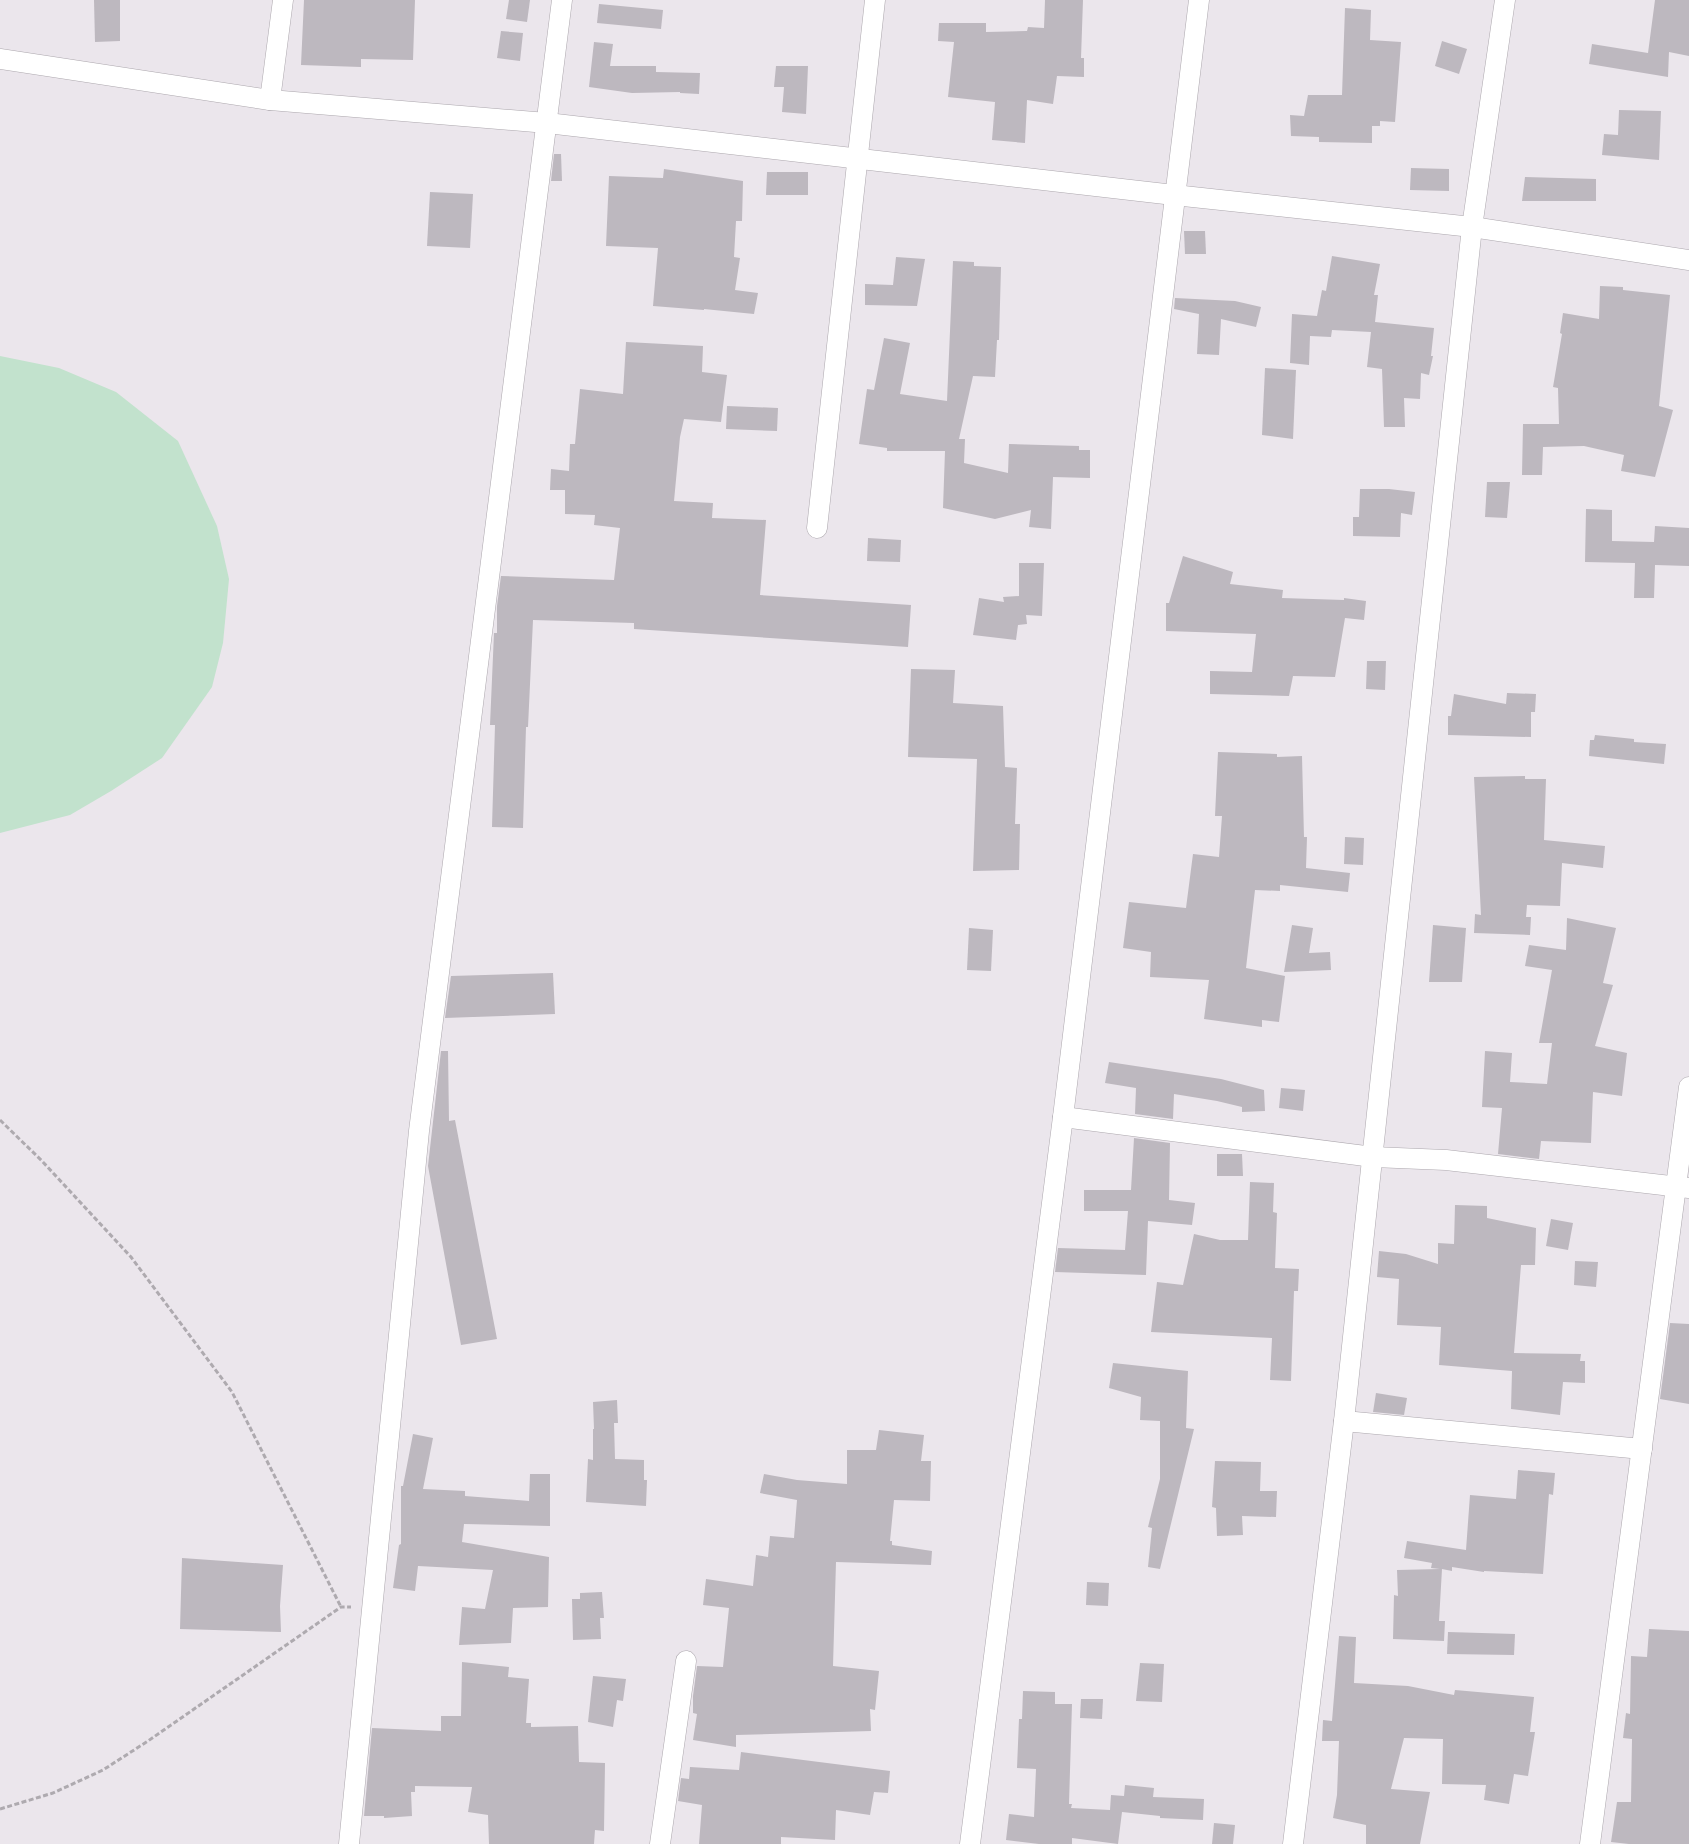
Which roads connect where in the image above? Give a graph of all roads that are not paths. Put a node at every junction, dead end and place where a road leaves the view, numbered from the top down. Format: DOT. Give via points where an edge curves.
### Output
graph roads {
  1 [pos="284,0"];
  2 [pos="562,0"];
  3 [pos="875,0"];
  4 [pos="1199,0"];
  5 [pos="1505,0"];
  6 [pos="0,59"];
  7 [pos="270,100"];
  8 [pos="547,123"];
  9 [pos="858,158"];
  10 [pos="1174,195"];
  11 [pos="1472,227"];
  12 [pos="1689,260"];
  13 [pos="817,528"];
  14 [pos="1689,1087"];
  15 [pos="1063,1117"];
  16 [pos="1374,1157"];
  17 [pos="1683,1188"];
  18 [pos="1344,1421"];
  19 [pos="1642,1449"];
  20 [pos="686,1661"];
  21 [pos="349,1844"];
  22 [pos="660,1844"];
  23 [pos="970,1844"];
  24 [pos="1293,1844"];
  25 [pos="1590,1844"];
  1 -- 7 [label="street"];
  2 -- 8 [label="street"];
  3 -- 9 [label="street"];
  4 -- 10 [label="street"];
  5 -- 11 [label="street"];
  6 -- 7 [label="street"];
  7 -- 8 [label="street"];
  8 -- 9 [label="street"];
  8 -- 21 [label="street" via="419,1131"];
  9 -- 10 [label="street"];
  9 -- 13 [label="street"];
  10 -- 11 [label="street"];
  10 -- 15 [label="street"];
  11 -- 12 [label="street"];
  11 -- 16 [label="street"];
  14 -- 17 [label="street"];
  15 -- 16 [label="street"];
  15 -- 23 [label="street"];
  16 -- 17 [label="street" via="1446,1160"];
  16 -- 18 [label="street"];
  17 -- 19 [label="street"];
  18 -- 19 [label="street"];
  18 -- 24 [label="street"];
  19 -- 25 [label="street"];
  20 -- 22 [label="street"];
}
